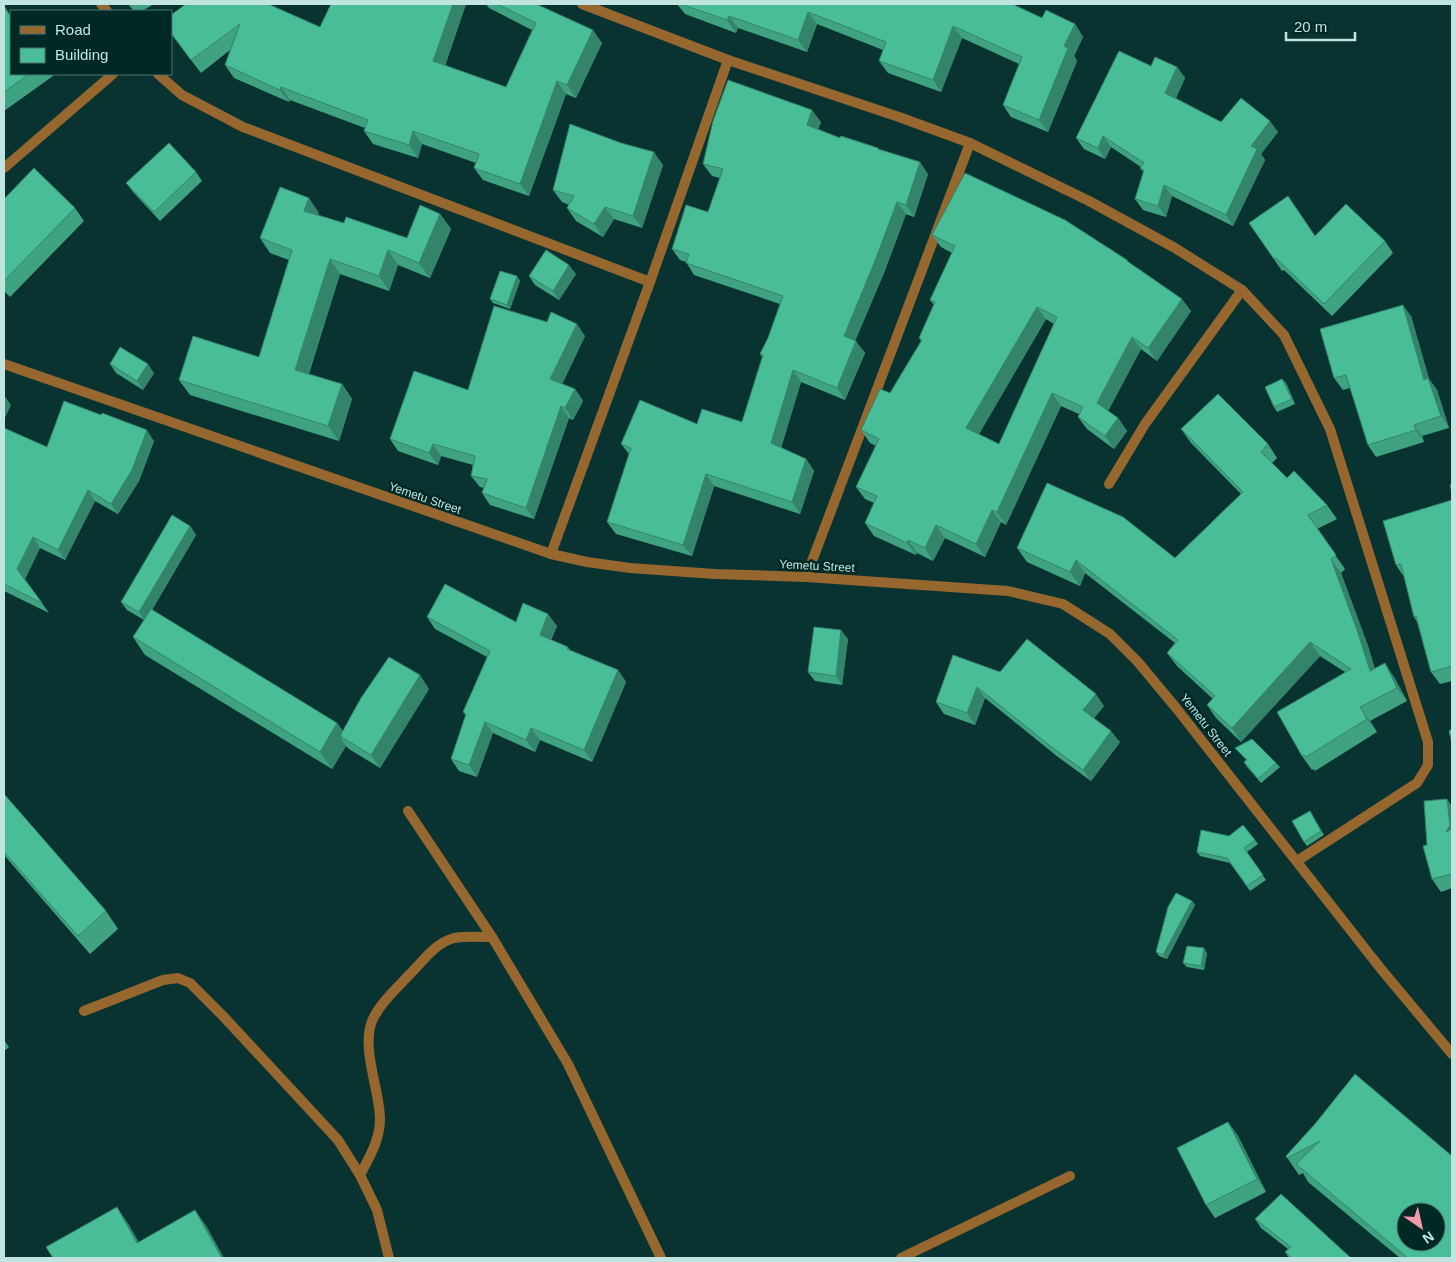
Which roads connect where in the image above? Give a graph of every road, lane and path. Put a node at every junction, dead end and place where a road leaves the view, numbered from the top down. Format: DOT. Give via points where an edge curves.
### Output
graph roads {
  1 [pos="582,4"];
  2 [pos="728,60"];
  3 [pos="112,75"];
  4 [pos="159,75"];
  5 [pos="970,143"];
  6 [pos="4,168"];
  7 [pos="650,282"];
  8 [pos="1242,290"];
  9 [pos="4,364"];
  10 [pos="1109,484"];
  11 [pos="551,554"];
  12 [pos="806,577"];
  13 [pos="408,811"];
  14 [pos="1297,861"];
  15 [pos="492,937"];
  16 [pos="84,1011"];
  17 [pos="1452,1054"];
  18 [pos="360,1175"];
  19 [pos="1070,1176"];
  20 [pos="389,1258"];
  21 [pos="661,1258"];
  22 [pos="901,1258"];
  1 -- 2 [label="street"];
  2 -- 5 [label="street"];
  2 -- 7 [label="street"];
  3 -- 6 [label="street"];
  4 -- 7 [label="street" via="182,95 243,127"];
  5 -- 8 [label="street" via="1106,210"];
  5 -- 12 [label="street"];
  7 -- 11 [label="street"];
  8 -- 10 [label="street" via="1146,424"];
  8 -- 14 [label="street" via="1284,335 1330,429 1428,742 1428,765 1417,783"];
  9 -- 11 [label="street, Yemetu Street"];
  11 -- 12 [label="street, Yemetu Street" via="630,568"];
  12 -- 14 [label="street, Yemetu Street" via="1008,590 1063,604 1110,634 1138,662"];
  13 -- 15 [label="street"];
  14 -- 17 [label="street, Yemetu Street"];
  15 -- 18 [label="street" via="454,938 436,947 378,1010 369,1034 370,1067 380,1118 372,1154"];
  15 -- 21 [label="street" via="568,1064"];
  16 -- 18 [label="street" via="163,980 178,978 190,983 338,1140"];
  18 -- 20 [label="street" via="377,1210"];
  19 -- 22 [label="street"];
}
